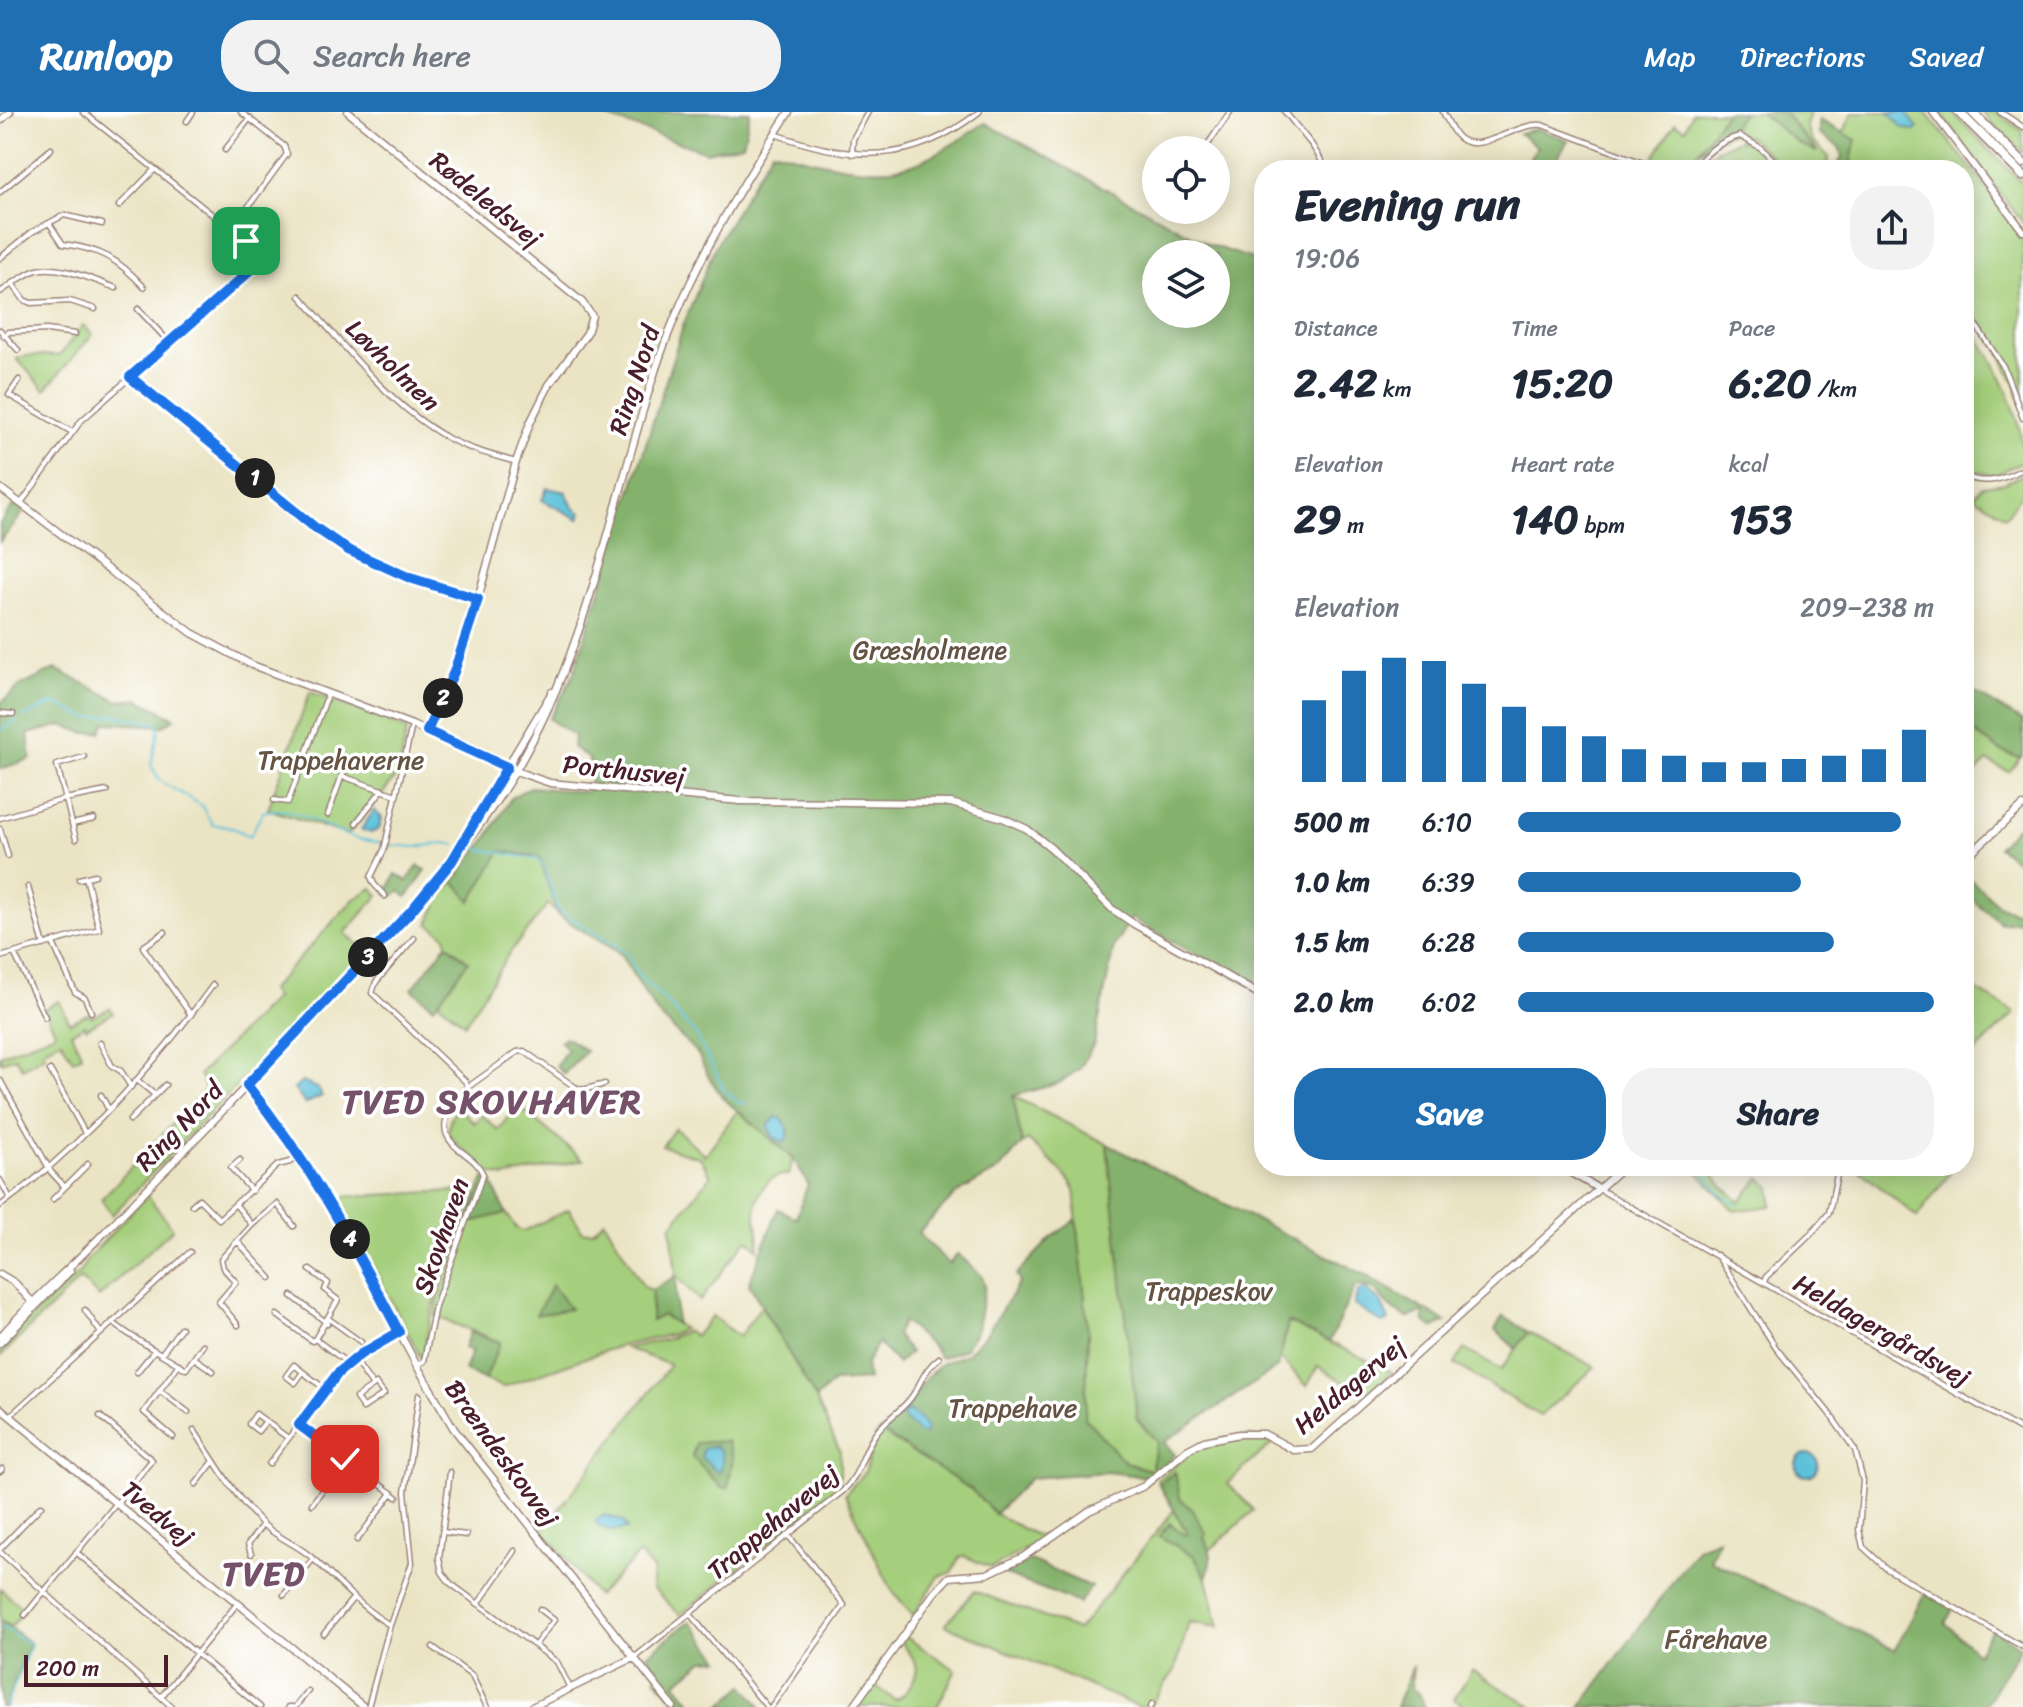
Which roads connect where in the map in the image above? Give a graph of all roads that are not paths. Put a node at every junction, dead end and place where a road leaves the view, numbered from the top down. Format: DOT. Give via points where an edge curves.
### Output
graph roads {
  1 [pos="10,112"];
  2 [pos="83,112"];
  3 [pos="193,112"];
  4 [pos="241,112"];
  5 [pos="348,112"];
  6 [pos="789,112"];
  7 [pos="868,112"];
  8 [pos="979,112"];
  9 [pos="1230,112"];
  10 [pos="1285,112"];
  11 [pos="1443,112"];
  12 [pos="1933,112"];
  13 [pos="1959,112"];
  14 [pos="1972,112"];
  15 [pos="2000,112"];
  16 [pos="250,118"];
  17 [pos="0,121"];
  18 [pos="187,121"];
  19 [pos="2023,127"];
  20 [pos="775,134"];
  21 [pos="1214,136"];
  22 [pos="51,149"];
  23 [pos="225,150"];
  24 [pos="852,154"];
  25 [pos="1321,160"];
  26 [pos="1635,160"];
  27 [pos="1700,160"];
  28 [pos="1774,160"];
  29 [pos="1969,160"];
  30 [pos="2023,163"];
  31 [pos="1974,166"];
  32 [pos="154,170"];
  33 [pos="2023,176"];
  34 [pos="0,192"];
  35 [pos="119,206"];
  36 [pos="49,223"];
  37 [pos="102,224"];
  38 [pos="232,229"];
  39 [pos="2023,231"];
  40 [pos="0,258"];
  41 [pos="12,283"];
  42 [pos="144,287"];
  43 [pos="116,288"];
  44 [pos="0,292"];
  45 [pos="300,296"];
  46 [pos="95,309"];
  47 [pos="138,309"];
  48 [pos="1974,322"];
  49 [pos="0,330"];
  50 [pos="75,334"];
  51 [pos="4,336"];
  52 [pos="169,342"];
  53 [pos="18,350"];
  54 [pos="130,377"];
  55 [pos="19,380"];
  56 [pos="2023,418"];
  57 [pos="72,432"];
  58 [pos="516,462"];
  59 [pos="2023,469"];
  60 [pos="1974,479"];
  61 [pos="0,488"];
  62 [pos="21,503"];
  63 [pos="478,599"];
  64 [pos="560,680"];
  65 [pos="328,693"];
  66 [pos="0,713"];
  67 [pos="13,714"];
  68 [pos="412,725"];
  69 [pos="427,731"];
  70 [pos="84,757"];
  71 [pos="348,758"];
  72 [pos="507,767"];
  73 [pos="516,771"];
  74 [pos="342,776"];
  75 [pos="382,790"];
  76 [pos="107,791"];
  77 [pos="396,795"];
  78 [pos="65,799"];
  79 [pos="274,800"];
  80 [pos="2023,806"];
  81 [pos="328,815"];
  82 [pos="0,818"];
  83 [pos="94,819"];
  84 [pos="356,823"];
  85 [pos="72,824"];
  86 [pos="0,829"];
  87 [pos="475,830"];
  88 [pos="76,839"];
  89 [pos="1974,850"];
  90 [pos="8,856"];
  91 [pos="452,861"];
  92 [pos="95,875"];
  93 [pos="86,877"];
  94 [pos="79,879"];
  95 [pos="28,887"];
  96 [pos="385,896"];
  97 [pos="165,932"];
  98 [pos="414,938"];
  99 [pos="53,943"];
  100 [pos="44,945"];
  101 [pos="14,953"];
  102 [pos="0,957"];
  103 [pos="213,985"];
  104 [pos="1254,991"];
  105 [pos="91,1012"];
  106 [pos="191,1015"];
  107 [pos="45,1017"];
  108 [pos="100,1043"];
  109 [pos="50,1070"];
  110 [pos="0,1080"];
  111 [pos="137,1080"];
  112 [pos="605,1084"];
  113 [pos="165,1085"];
  114 [pos="247,1085"];
  115 [pos="131,1087"];
  116 [pos="468,1087"];
  117 [pos="101,1095"];
  118 [pos="155,1095"];
  119 [pos="109,1110"];
  120 [pos="130,1120"];
  121 [pos="85,1133"];
  122 [pos="300,1154"];
  123 [pos="240,1160"];
  124 [pos="88,1164"];
  125 [pos="49,1167"];
  126 [pos="1576,1176"];
  127 [pos="1613,1176"];
  128 [pos="1837,1176"];
  129 [pos="0,1180"];
  130 [pos="65,1187"];
  131 [pos="1599,1189"];
  132 [pos="252,1191"];
  133 [pos="10,1198"];
  134 [pos="53,1199"];
  135 [pos="192,1205"];
  136 [pos="236,1205"];
  137 [pos="0,1206"];
  138 [pos="252,1225"];
  139 [pos="294,1226"];
  140 [pos="238,1242"];
  141 [pos="190,1252"];
  142 [pos="1717,1255"];
  143 [pos="1732,1264"];
  144 [pos="310,1270"];
  145 [pos="1726,1270"];
  146 [pos="0,1274"];
  147 [pos="271,1278"];
  148 [pos="1764,1283"];
  149 [pos="292,1296"];
  150 [pos="34,1304"];
  151 [pos="85,1310"];
  152 [pos="277,1315"];
  153 [pos="328,1321"];
  154 [pos="112,1322"];
  155 [pos="238,1325"];
  156 [pos="181,1328"];
  157 [pos="399,1332"];
  158 [pos="101,1333"];
  159 [pos="315,1339"];
  160 [pos="0,1340"];
  161 [pos="361,1342"];
  162 [pos="203,1345"];
  163 [pos="154,1351"];
  164 [pos="162,1353"];
  165 [pos="194,1358"];
  166 [pos="939,1358"];
  167 [pos="354,1359"];
  168 [pos="179,1364"];
  169 [pos="349,1364"];
  170 [pos="417,1366"];
  171 [pos="213,1371"];
  172 [pos="137,1372"];
  173 [pos="303,1372"];
  174 [pos="373,1386"];
  175 [pos="325,1389"];
  176 [pos="160,1391"];
  177 [pos="419,1395"];
  178 [pos="1,1410"];
  179 [pos="188,1412"];
  180 [pos="10,1416"];
  181 [pos="100,1416"];
  182 [pos="266,1421"];
  183 [pos="299,1425"];
  184 [pos="194,1430"];
  185 [pos="2023,1431"];
  186 [pos="173,1437"];
  187 [pos="288,1438"];
  188 [pos="345,1459"];
  189 [pos="214,1461"];
  190 [pos="269,1464"];
  191 [pos="450,1472"];
  192 [pos="196,1484"];
  193 [pos="392,1493"];
  194 [pos="397,1497"];
  195 [pos="115,1503"];
  196 [pos="312,1504"];
  197 [pos="41,1506"];
  198 [pos="263,1524"];
  199 [pos="443,1532"];
  200 [pos="466,1535"];
  201 [pos="788,1535"];
  202 [pos="357,1540"];
  203 [pos="0,1551"];
  204 [pos="515,1551"];
  205 [pos="76,1552"];
  206 [pos="251,1554"];
  207 [pos="313,1559"];
  208 [pos="43,1593"];
  209 [pos="284,1595"];
  210 [pos="354,1597"];
  211 [pos="237,1604"];
  212 [pos="478,1604"];
  213 [pos="540,1609"];
  214 [pos="690,1614"];
  215 [pos="25,1615"];
  216 [pos="390,1625"];
  217 [pos="324,1634"];
  218 [pos="535,1645"];
  219 [pos="433,1647"];
  220 [pos="2023,1647"];
  221 [pos="197,1654"];
  222 [pos="635,1657"];
  223 [pos="570,1688"];
  224 [pos="308,1691"];
  225 [pos="161,1697"];
  226 [pos="172,1707"];
  227 [pos="260,1707"];
  228 [pos="292,1707"];
  229 [pos="366,1707"];
  230 [pos="487,1707"];
  231 [pos="532,1707"];
  232 [pos="673,1707"];
  233 [pos="769,1707"];
  234 [pos="853,1707"];
  1 -- 17 [label="street"];
  2 -- 32 [label="street"];
  3 -- 18 [label="street"];
  4 -- 16 [label="street"];
  5 -- 58 [label="street, Rødeledsvej" via="590,311 587,333 544,395"];
  6 -- 20 [label="street, Ring Nord"];
  7 -- 24 [label="street" via="853,139"];
  8 -- 24 [label="street" via="910,149"];
  9 -- 21 [label="street"];
  10 -- 25 [label="street"];
  11 -- 26 [label="street" via="1466,143 1476,145 1530,124 1542,125"];
  12 -- 29 [label="street"];
  13 -- 33 [label="highway"];
  14 -- 30 [label="highway"];
  15 -- 19 [label="street"];
  16 -- 23 [label="street"];
  16 -- 38 [label="street" via="287,154"];
  20 -- 24 [label="street" via="808,147"];
  20 -- 64 [label="street, Ring Nord" via="705,252 670,330 603,560"];
  22 -- 34 [label="street"];
  27 -- 28 [label="street" via="1715,146 1740,136"];
  31 -- 39 [label="street"];
  32 -- 35 [label="street"];
  32 -- 38 [label="street"];
  36 -- 37 [label="street" via="64,215"];
  36 -- 40 [label="street"];
  36 -- 42 [label="street" via="63,244 88,247 118,260"];
  38 -- 52 [label="street" via="262,258"];
  41 -- 43 [label="street" via="42,269 79,274"];
  41 -- 44 [label="street"];
  41 -- 46 [label="street" via="31,303 70,301"];
  45 -- 58 [label="street, Løvholmen" via="386,390 425,424 474,449"];
  47 -- 52 [label="street"];
  48 -- 56 [label="street" via="2003,366"];
  49 -- 51 [label="street"];
  50 -- 51 [label="street" via="47,330"];
  51 -- 53 [label="street"];
  52 -- 54 [label="street"];
  54 -- 57 [label="street"];
  54 -- 63 [label="street" via="348,550 410,578"];
  55 -- 57 [label="street" via="9,395"];
  57 -- 62 [label="street"];
  58 -- 63 [label="street"];
  59 -- 60 [label="street" via="1997,481"];
  61 -- 62 [label="street, Porthusvej"];
  62 -- 65 [label="street, Porthusvej" via="207,643"];
  63 -- 69 [label="street"];
  64 -- 72 [label="street, Ring Nord"];
  64 -- 73 [label="street, Ring Nord"];
  65 -- 68 [label="street, Porthusvej"];
  65 -- 79 [label="street" via="288,802"];
  66 -- 67 [label="street"];
  68 -- 69 [label="street, Porthusvej"];
  68 -- 77 [label="street"];
  69 -- 72 [label="street, Porthusvej"];
  70 -- 78 [label="street" via="57,765"];
  71 -- 74 [label="street"];
  72 -- 73 [label="street, Porthusvej"];
  72 -- 87 [label="street" via="508,774"];
  72 -- 91 [label="street, Ring Nord"];
  73 -- 87 [label="street, Ring Nord"];
  73 -- 104 [label="street, Porthusvej" via="558,784 740,801 951,803 1003,818 1051,848 1112,909"];
  74 -- 75 [label="street"];
  74 -- 81 [label="street"];
  75 -- 77 [label="street"];
  75 -- 84 [label="street"];
  76 -- 78 [label="street"];
  77 -- 96 [label="street" via="384,850 371,877"];
  78 -- 82 [label="street"];
  78 -- 85 [label="street"];
  80 -- 89 [label="street"];
  83 -- 85 [label="street"];
  85 -- 88 [label="street"];
  86 -- 90 [label="street"];
  87 -- 91 [label="street, Ring Nord"];
  91 -- 114 [label="street, Ring Nord"];
  92 -- 93 [label="street"];
  93 -- 94 [label="street"];
  93 -- 99 [label="street" via="99,929"];
  95 -- 100 [label="street"];
  97 -- 106 [label="street" via="143,947"];
  98 -- 116 [label="street" via="376,982 373,996"];
  99 -- 100 [label="street"];
  99 -- 105 [label="street" via="75,993 85,998"];
  100 -- 101 [label="street"];
  101 -- 102 [label="street"];
  101 -- 107 [label="street"];
  103 -- 106 [label="street"];
  106 -- 111 [label="street"];
  108 -- 115 [label="street"];
  109 -- 121 [label="street"];
  110 -- 125 [label="street"];
  111 -- 115 [label="street"];
  111 -- 118 [label="street"];
  112 -- 116 [label="street, Skovhaven" via="575,1087 524,1051"];
  113 -- 118 [label="street"];
  114 -- 122 [label="street, Brændeskovvej"];
  114 -- 150 [label="street, Ring Nord"];
  115 -- 119 [label="street"];
  116 -- 170 [label="street, Skovhaven" via="447,1115 445,1131 483,1174 435,1306 424,1361"];
  117 -- 119 [label="street"];
  118 -- 120 [label="street"];
  119 -- 121 [label="street"];
  121 -- 125 [label="street"];
  122 -- 132 [label="street" via="278,1165"];
  122 -- 157 [label="street, Brændeskovvej"];
  123 -- 132 [label="street" via="231,1168"];
  124 -- 130 [label="street"];
  125 -- 130 [label="street"];
  125 -- 133 [label="street"];
  126 -- 131 [label="street"];
  127 -- 131 [label="street, Heldagervej"];
  128 -- 148 [label="street, Heldagergårdsvej" via="1829,1213"];
  129 -- 133 [label="street"];
  130 -- 134 [label="street"];
  131 -- 142 [label="street, Heldagergårdsvej"];
  131 -- 234 [label="street, Heldagervej" via="1312,1449 1294,1450 1264,1434 1204,1441 1144,1486 1089,1511 1023,1557 987,1574 949,1577"];
  132 -- 136 [label="street"];
  133 -- 137 [label="street"];
  135 -- 136 [label="street" via="199,1199 219,1219"];
  136 -- 138 [label="street"];
  138 -- 139 [label="street" via="277,1204"];
  138 -- 140 [label="street"];
  140 -- 147 [label="street"];
  140 -- 155 [label="street" via="221,1259 236,1282 219,1302"];
  141 -- 154 [label="street"];
  142 -- 143 [label="street, Heldagergårdsvej"];
  142 -- 145 [label="street"];
  143 -- 145 [label="street"];
  143 -- 148 [label="street, Heldagergårdsvej"];
  144 -- 153 [label="street" via="328,1283 325,1290 338,1300"];
  145 -- 220 [label="street" via="1776,1348 1855,1450 1863,1481 1863,1547 1887,1569"];
  146 -- 150 [label="street"];
  148 -- 185 [label="street, Heldagergårdsvej"];
  149 -- 153 [label="street"];
  150 -- 160 [label="street, Ring Nord"];
  151 -- 158 [label="street"];
  152 -- 159 [label="street"];
  153 -- 159 [label="street"];
  153 -- 161 [label="street"];
  154 -- 158 [label="street"];
  154 -- 163 [label="street"];
  156 -- 164 [label="street"];
  157 -- 167 [label="street"];
  157 -- 170 [label="street, Brændeskovvej"];
  158 -- 180 [label="street"];
  159 -- 169 [label="street"];
  162 -- 165 [label="street"];
  163 -- 164 [label="street"];
  163 -- 172 [label="street"];
  164 -- 168 [label="street"];
  165 -- 168 [label="street" via="186,1369"];
  165 -- 171 [label="street"];
  166 -- 201 [label="street, Trappehavevej" via="877,1431 851,1483"];
  167 -- 169 [label="street"];
  167 -- 174 [label="street"];
  168 -- 176 [label="street"];
  169 -- 175 [label="street"];
  170 -- 222 [label="street, Brændeskovvej" via="481,1466"];
  173 -- 173 [label="street" via="294,1365 286,1376 295,1383"];
  173 -- 175 [label="street"];
  174 -- 174 [label="street" via="356,1398 363,1408 384,1394"];
  175 -- 183 [label="street"];
  176 -- 179 [label="street"];
  176 -- 186 [label="street" via="144,1412"];
  177 -- 216 [label="street" via="404,1501 412,1563"];
  178 -- 180 [label="street, Tvedvej"];
  180 -- 195 [label="street, Tvedvej"];
  181 -- 195 [label="street" via="152,1460"];
  182 -- 187 [label="street"];
  183 -- 187 [label="street"];
  183 -- 188 [label="street"];
  184 -- 189 [label="street"];
  187 -- 190 [label="street"];
  188 -- 193 [label="street"];
  188 -- 196 [label="street"];
  189 -- 192 [label="street"];
  189 -- 198 [label="street"];
  191 -- 199 [label="street"];
  193 -- 194 [label="street"];
  193 -- 202 [label="street"];
  195 -- 205 [label="street"];
  195 -- 211 [label="street, Tvedvej"];
  197 -- 203 [label="street"];
  198 -- 206 [label="street" via="248,1544"];
  198 -- 207 [label="street"];
  199 -- 200 [label="street"];
  199 -- 212 [label="street" via="442,1572"];
  201 -- 214 [label="street, Trappehavevej"];
  201 -- 233 [label="street" via="844,1605"];
  203 -- 208 [label="street"];
  204 -- 212 [label="street"];
  205 -- 208 [label="street"];
  205 -- 221 [label="street"];
  207 -- 209 [label="street"];
  207 -- 210 [label="street"];
  208 -- 215 [label="street"];
  208 -- 225 [label="street"];
  210 -- 216 [label="street"];
  210 -- 217 [label="street"];
  211 -- 221 [label="street"];
  211 -- 229 [label="street, Tvedvej"];
  212 -- 218 [label="street"];
  213 -- 218 [label="street" via="554,1620"];
  214 -- 222 [label="street, Trappehavevej"];
  214 -- 233 [label="street"];
  216 -- 229 [label="street"];
  218 -- 223 [label="street" via="557,1662"];
  219 -- 230 [label="street" via="472,1676"];
  221 -- 225 [label="street"];
  221 -- 227 [label="street"];
  222 -- 223 [label="street"];
  222 -- 232 [label="street, Brændeskovvej"];
  223 -- 231 [label="street"];
  224 -- 228 [label="street"];
  225 -- 226 [label="street"];
}
